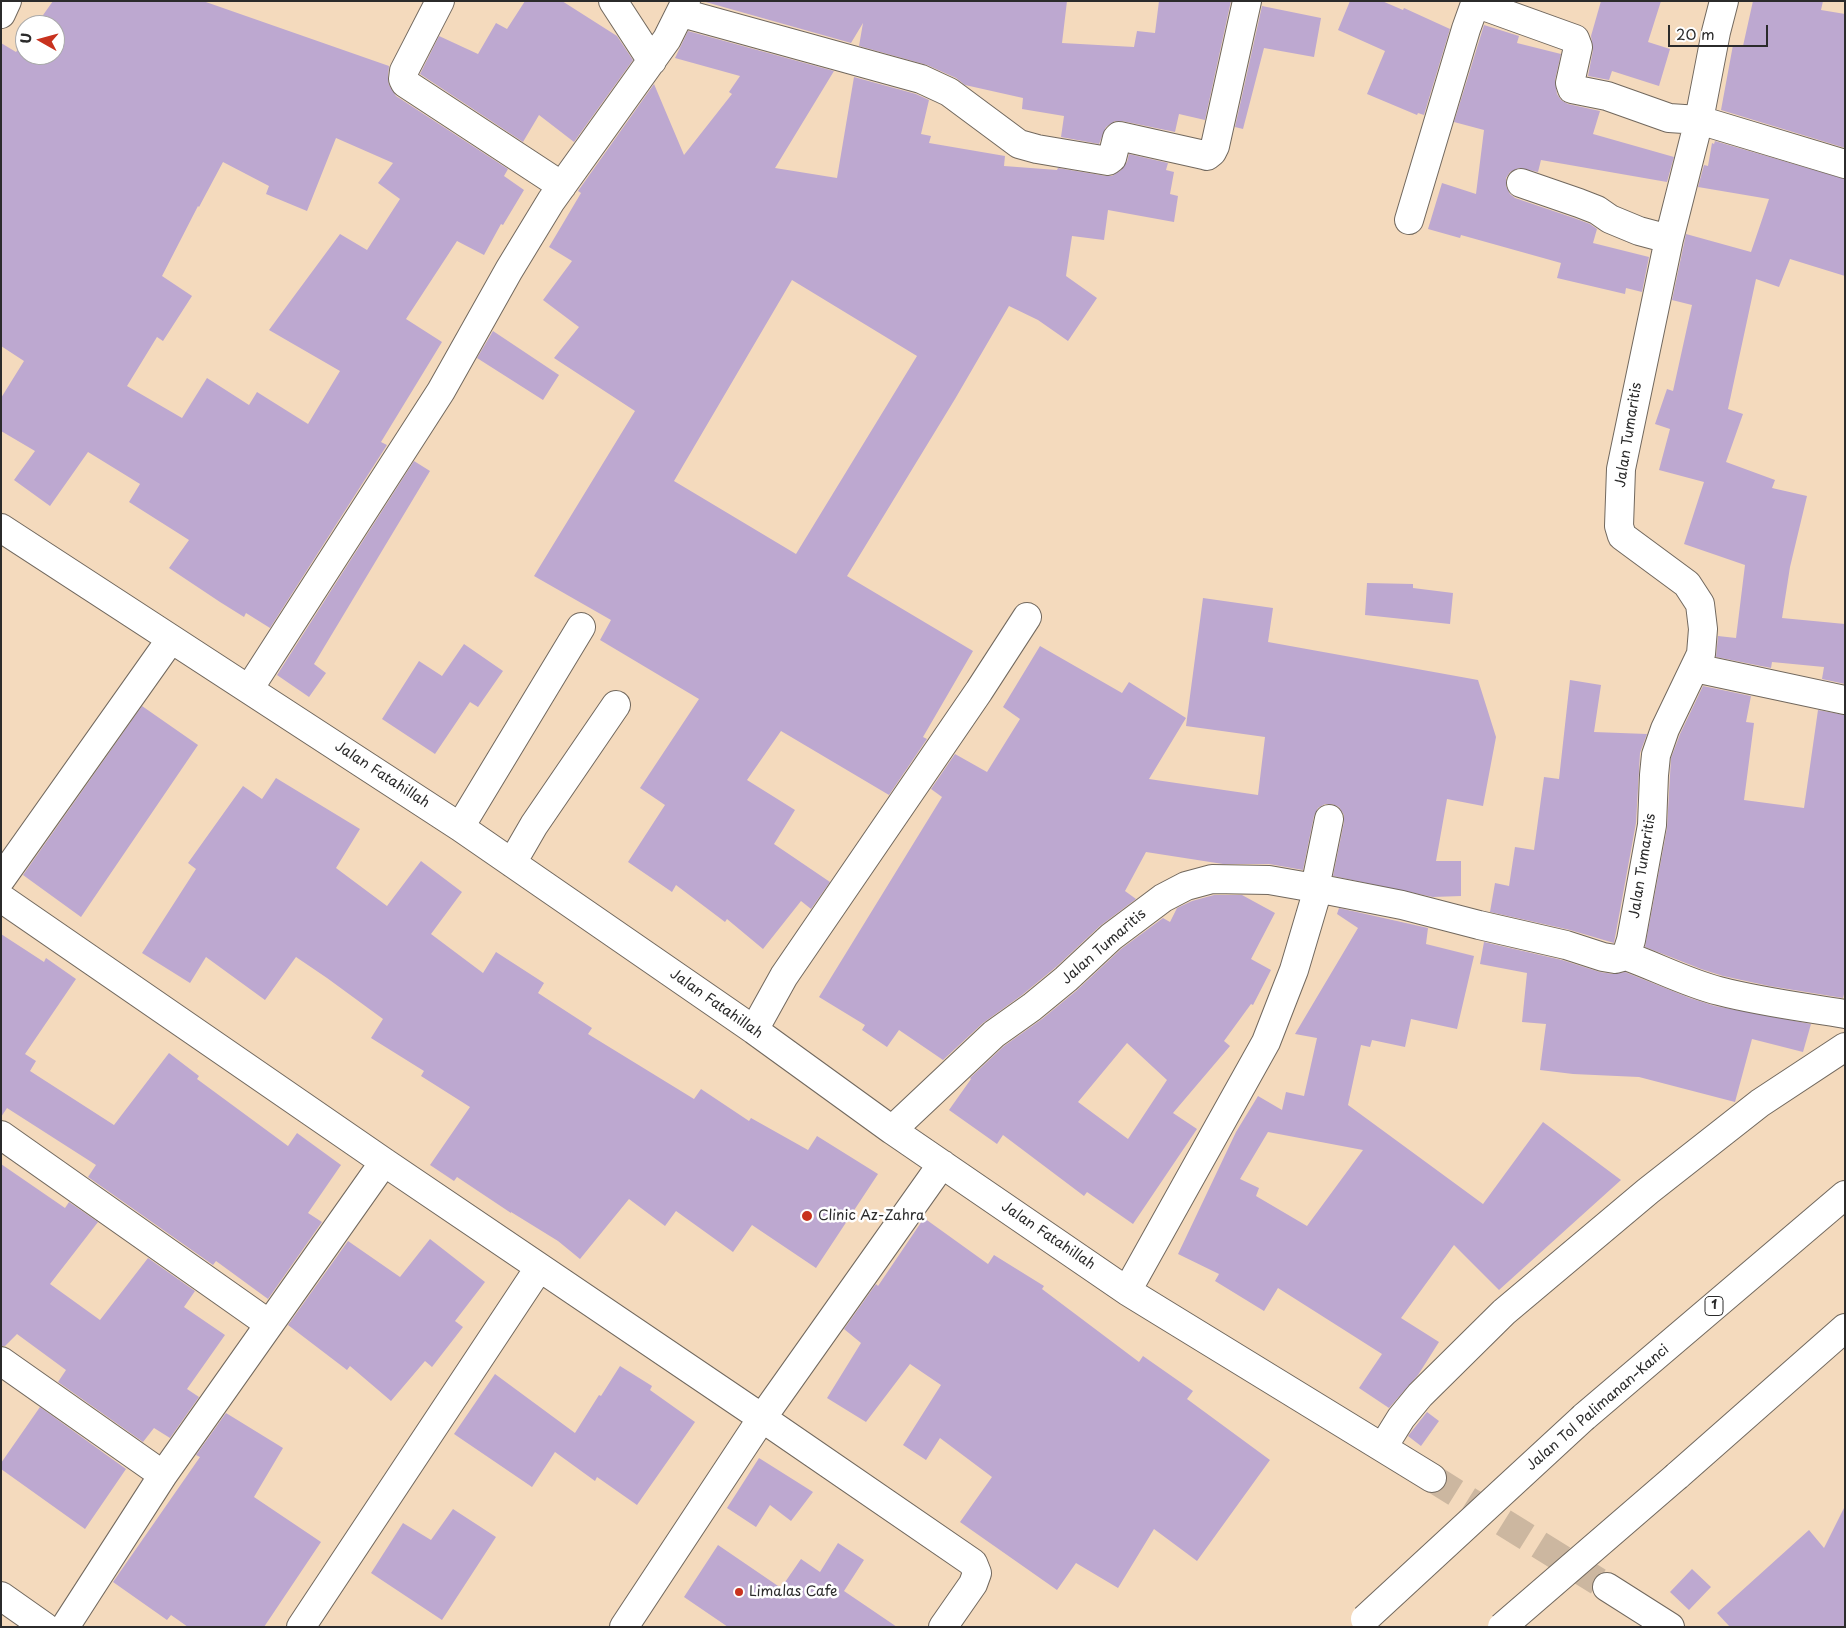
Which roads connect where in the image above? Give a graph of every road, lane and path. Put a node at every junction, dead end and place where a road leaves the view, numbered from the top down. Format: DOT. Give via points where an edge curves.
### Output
graph roads {
  1 [pos="7,1"];
  2 [pos="440,1"];
  3 [pos="612,1"];
  4 [pos="1247,1"];
  5 [pos="1724,1"];
  6 [pos="1476,2"];
  7 [pos="684,7"];
  8 [pos="1,14"];
  9 [pos="658,52"];
  10 [pos="1699,120"];
  11 [pos="1845,164"];
  12 [pos="1522,182"];
  13 [pos="562,186"];
  14 [pos="1409,220"];
  15 [pos="1669,239"];
  16 [pos="1,528"];
  17 [pos="1026,617"];
  18 [pos="582,627"];
  19 [pos="171,639"];
  20 [pos="1695,668"];
  21 [pos="249,689"];
  22 [pos="1845,700"];
  23 [pos="616,705"];
  24 [pos="1328,819"];
  25 [pos="460,827"];
  26 [pos="512,863"];
  27 [pos="1,879"];
  28 [pos="1316,888"];
  29 [pos="1,898"];
  30 [pos="1626,956"];
  31 [pos="1845,1014"];
  32 [pos="754,1030"];
  33 [pos="1845,1047"];
  34 [pos="892,1130"];
  35 [pos="1,1135"];
  36 [pos="384,1162"];
  37 [pos="942,1164"];
  38 [pos="1845,1195"];
  39 [pos="539,1268"];
  40 [pos="1127,1291"];
  41 [pos="269,1324"];
  42 [pos="1845,1328"];
  43 [pos="1,1361"];
  44 [pos="762,1418"];
  45 [pos="1383,1447"];
  46 [pos="163,1475"];
  47 [pos="1432,1478"];
  48 [pos="1607,1587"];
  49 [pos="1,1596"];
  50 [pos="1361,1623"];
  51 [pos="1668,1626"];
  52 [pos="45,1627"];
  53 [pos="65,1627"];
  54 [pos="301,1627"];
  55 [pos="624,1627"];
  56 [pos="943,1627"];
  57 [pos="1502,1627"];
  1 -- 8 [label="main road"];
  2 -- 13 [label="main road" via="404,70 405,83"];
  3 -- 9 [label="main road"];
  4 -- 7 [label="main road" via="1212,152 1207,156 1119,136 1108,161 1019,144 949,92 921,79"];
  5 -- 10 [label="main road, Jalan Tumaritis"];
  6 -- 10 [label="main road" via="1575,39 1578,47 1570,83 1572,89 1607,96 1669,118"];
  6 -- 14 [label="main road"];
  7 -- 9 [label="main road"];
  9 -- 13 [label="main road"];
  10 -- 11 [label="main road"];
  10 -- 15 [label="main road, Jalan Tumaritis"];
  12 -- 15 [label="main road" via="1579,202 1639,231"];
  13 -- 21 [label="main road" via="509,270 441,391"];
  15 -- 20 [label="main road, Jalan Tumaritis" via="1621,469 1619,526 1622,536 1687,584 1700,604 1703,630 1701,654"];
  16 -- 19 [label="main road, Jalan Fatahillah"];
  17 -- 32 [label="main road" via="784,976"];
  18 -- 25 [label="main road"];
  19 -- 21 [label="main road, Jalan Fatahillah"];
  19 -- 27 [label="main road"];
  20 -- 22 [label="main road"];
  20 -- 30 [label="main road, Jalan Tumaritis" via="1656,755 1652,825"];
  21 -- 25 [label="main road, Jalan Fatahillah"];
  23 -- 26 [label="main road" via="534,824"];
  24 -- 28 [label="main road"];
  25 -- 26 [label="main road, Jalan Fatahillah"];
  26 -- 32 [label="main road, Jalan Fatahillah"];
  28 -- 30 [label="main road, Jalan Tumaritis" via="1402,905 1566,945 1603,958"];
  28 -- 34 [label="main road, Jalan Tumaritis" via="1269,880 1212,879 1186,886 1163,898 1111,937 1032,1007 994,1034"];
  28 -- 40 [label="main road" via="1294,970 1266,1042"];
  29 -- 36 [label="main road"];
  30 -- 31 [label="main road" via="1718,991 1759,1001"];
  32 -- 34 [label="main road, Jalan Fatahillah"];
  33 -- 45 [label="main road" via="1730,1126 1504,1312 1420,1395 1400,1418"];
  34 -- 37 [label="main road, Jalan Fatahillah"];
  35 -- 41 [label="main road"];
  36 -- 39 [label="main road"];
  36 -- 41 [label="main road"];
  37 -- 40 [label="main road, Jalan Fatahillah"];
  37 -- 44 [label="main road"];
  38 -- 50 [label="main road, Jalan Tol Palimanan–Kanci / 1, bridge" via="1584,1417"];
  39 -- 44 [label="main road"];
  39 -- 54 [label="main road"];
  40 -- 45 [label="main road, Jalan Fatahillah"];
  41 -- 46 [label="main road"];
  42 -- 57 [label="main road, bridge"];
  43 -- 46 [label="main road"];
  44 -- 55 [label="main road"];
  44 -- 56 [label="main road" via="973,1563 977,1573 973,1584"];
  45 -- 47 [label="main road, Jalan Fatahillah"];
  46 -- 53 [label="main road"];
  48 -- 51 [label="main road"];
  49 -- 52 [label="main road"];
}
